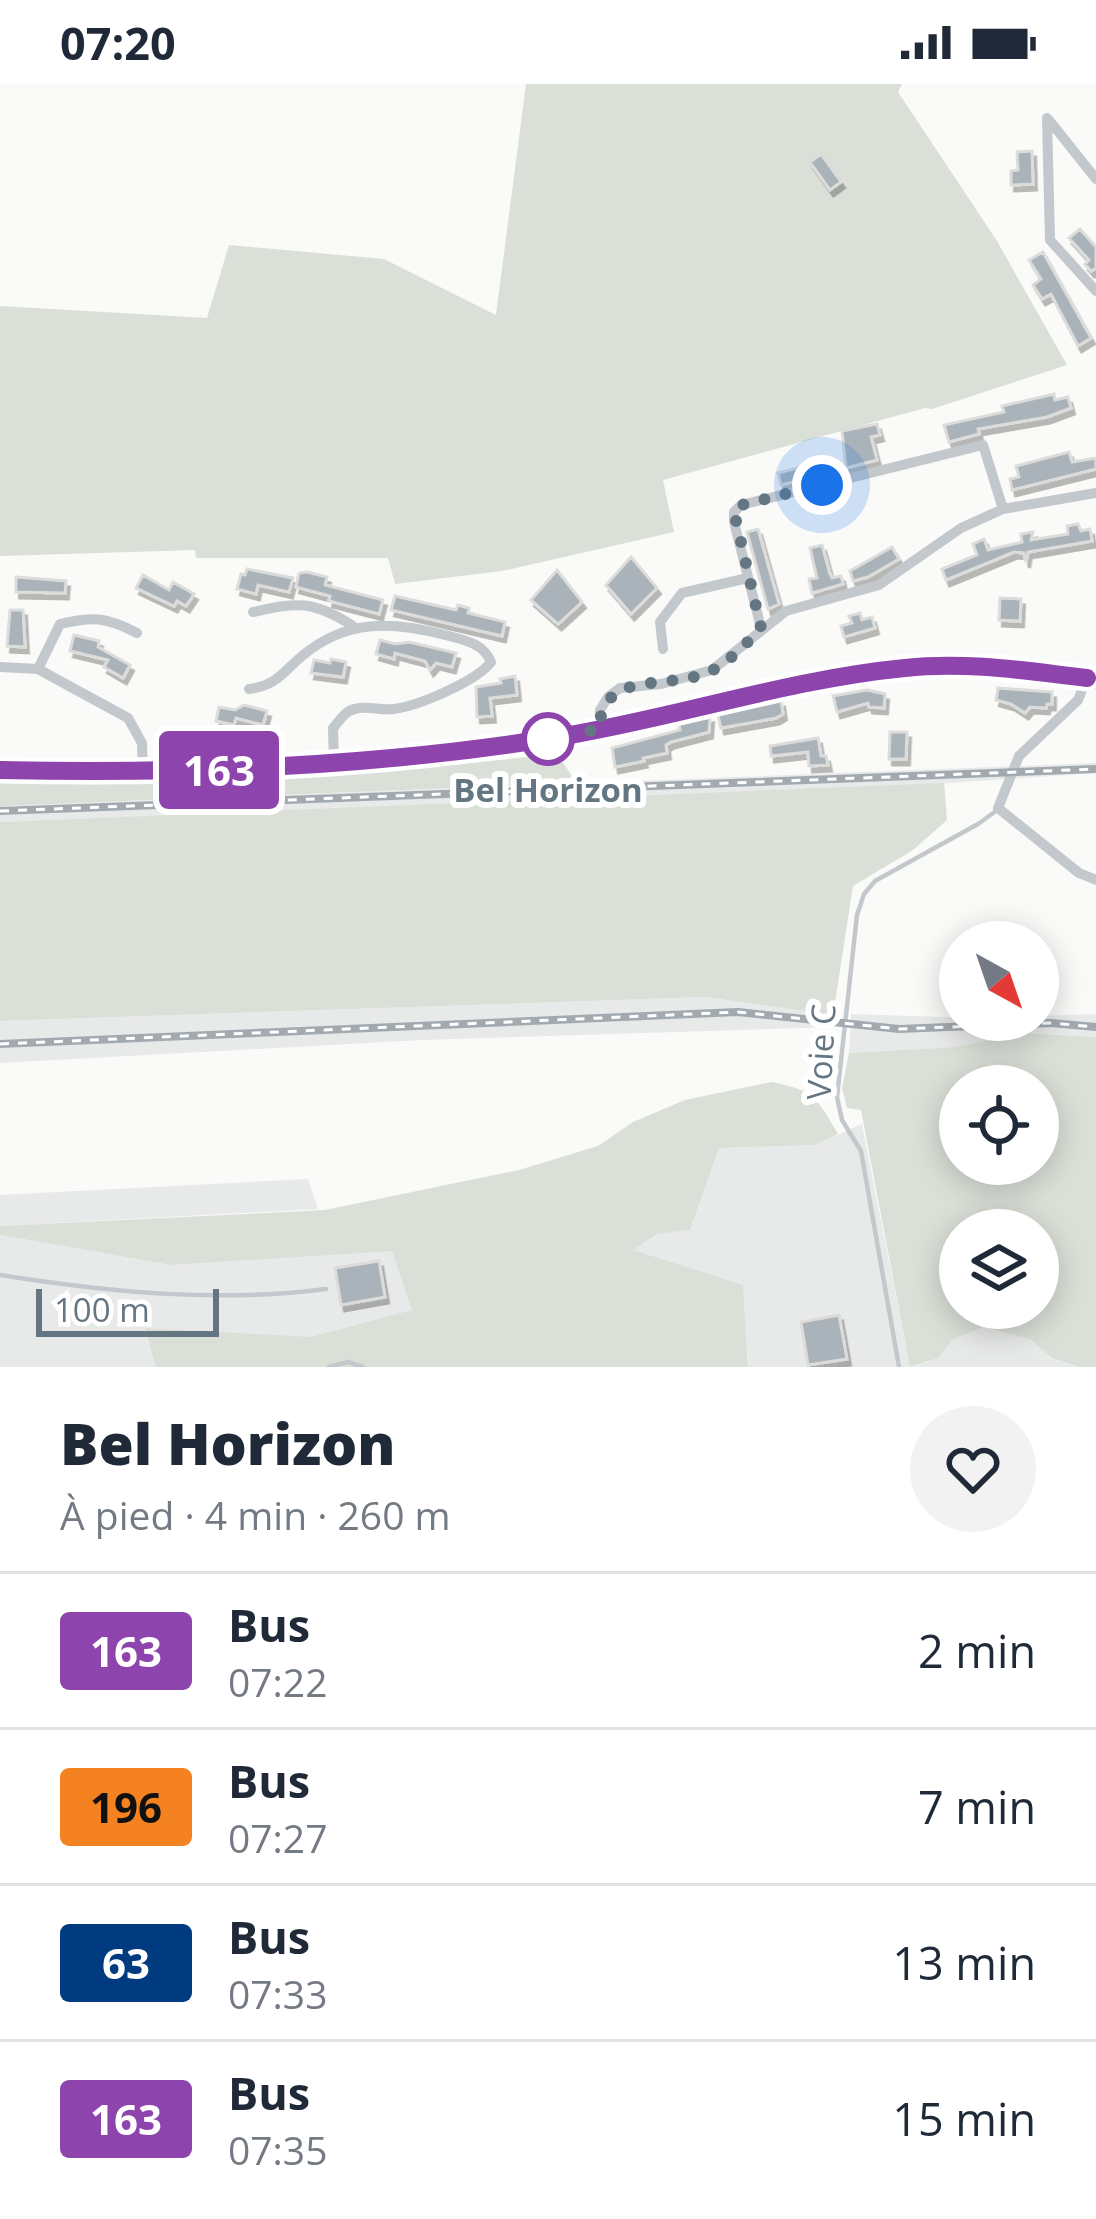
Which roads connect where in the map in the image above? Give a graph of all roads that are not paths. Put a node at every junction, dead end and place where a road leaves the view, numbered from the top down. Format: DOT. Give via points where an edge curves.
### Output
graph roads {
  1 [pos="1096,179"];
  2 [pos="1096,291"];
  3 [pos="1096,493"];
  4 [pos="1003,509"];
  5 [pos="748,578"];
  6 [pos="253,612"];
  7 [pos="353,626"];
  8 [pos="761,628"];
  9 [pos="136,633"];
  10 [pos="663,649"];
  11 [pos="0,667"];
  12 [pos="38,669"];
  13 [pos="1091,679"];
  14 [pos="249,689"];
  15 [pos="599,729"];
  16 [pos="334,763"];
  17 [pos="0,770"];
  18 [pos="142,772"];
  19 [pos="998,808"];
  20 [pos="1096,880"];
  21 [pos="0,1275"];
  22 [pos="326,1289"];
  23 [pos="329,1367"];
  24 [pos="363,1367"];
  25 [pos="899,1367"];
  1 -- 2 [label="street" via="1047,118 1050,240"];
  3 -- 4 [label="street"];
  4 -- 5 [label="street" via="983,445 741,505 734,522"];
  4 -- 8 [label="street" via="878,585 785,610"];
  5 -- 8 [label="street"];
  5 -- 10 [label="street" via="682,593 660,622"];
  6 -- 7 [label="street" via="295,603 322,607"];
  7 -- 14 [label="street" via="302,656 272,687"];
  7 -- 16 [label="street" via="413,626 472,643 491,662 409,706 347,712 333,728"];
  8 -- 15 [label="street" via="712,670 620,688 601,710"];
  9 -- 12 [label="street" via="110,619 60,624"];
  11 -- 12 [label="street"];
  12 -- 18 [label="street" via="128,718 142,743"];
  13 -- 15 [label="main road" via="903,668"];
  13 -- 19 [label="street" via="1019,756"];
  15 -- 16 [label="main road"];
  16 -- 18 [label="main road"];
  17 -- 18 [label="main road"];
  19 -- 20 [label="street"];
  19 -- 25 [label="lane, Voie C" via="875,881 857,915 837,1097 861,1150"];
  21 -- 22 [label="lane" via="111,1291 269,1296"];
  23 -- 24 [label="lane"];
}
